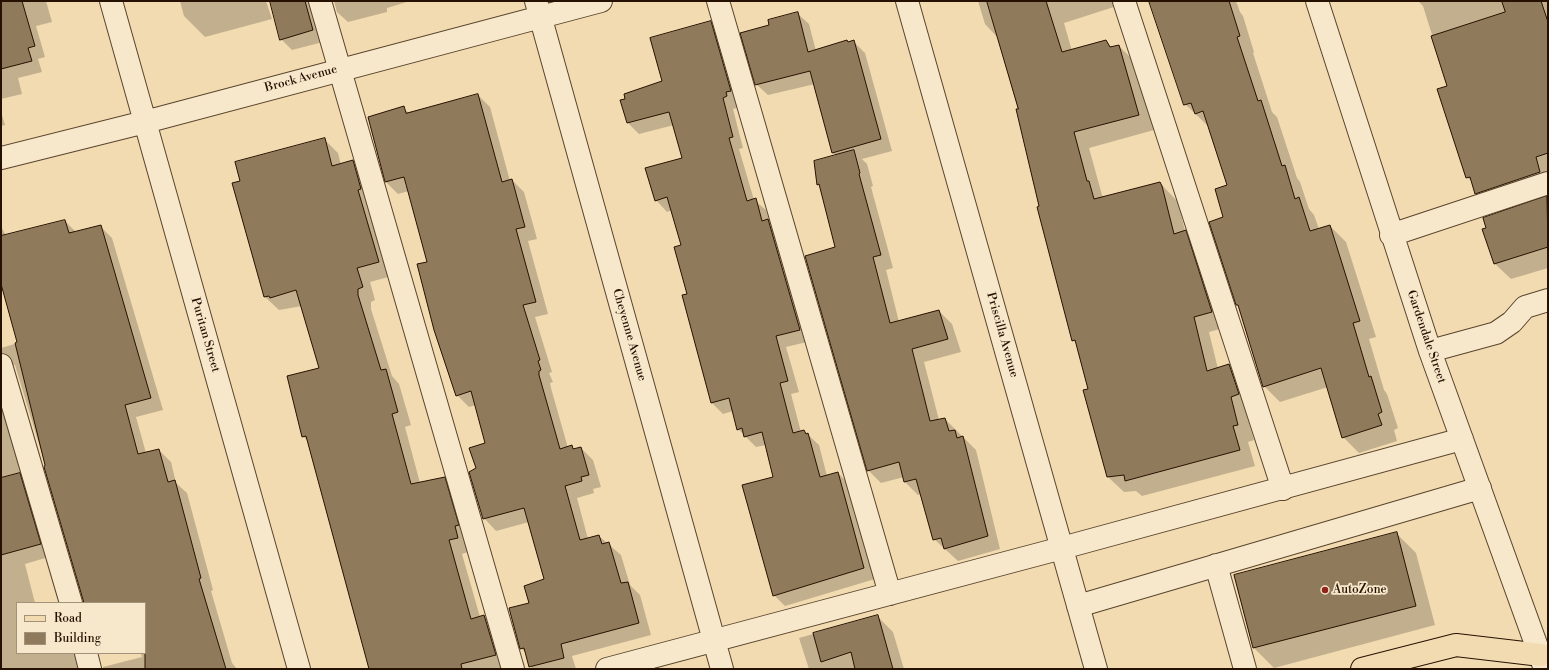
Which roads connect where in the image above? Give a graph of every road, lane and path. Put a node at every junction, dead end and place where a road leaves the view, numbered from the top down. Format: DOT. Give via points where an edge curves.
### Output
graph roads {
  1 [pos="111,1"];
  2 [pos="320,1"];
  3 [pos="601,1"];
  4 [pos="718,1"];
  5 [pos="907,1"];
  6 [pos="1124,1"];
  7 [pos="1317,1"];
  8 [pos="538,9"];
  9 [pos="340,69"];
  10 [pos="145,122"];
  11 [pos="1,158"];
  12 [pos="1548,183"];
  13 [pos="1391,235"];
  14 [pos="1548,300"];
  15 [pos="1430,351"];
  16 [pos="1,365"];
  17 [pos="1462,439"];
  18 [pos="1480,488"];
  19 [pos="1283,489"];
  20 [pos="1062,548"];
  21 [pos="1216,565"];
  22 [pos="890,594"];
  23 [pos="71,602"];
  24 [pos="1078,606"];
  25 [pos="714,641"];
  26 [pos="86,654"];
  27 [pos="1545,659"];
  28 [pos="90,669"];
  29 [pos="299,669"];
  30 [pos="513,669"];
  31 [pos="607,669"];
  32 [pos="722,669"];
  33 [pos="1096,669"];
  34 [pos="1245,669"];
  35 [pos="1362,669"];
  36 [pos="1520,669"];
  1 -- 10 [label="street, Puritan Street"];
  2 -- 9 [label="street"];
  3 -- 8 [label="street, Brock Avenue"];
  4 -- 22 [label="street"];
  5 -- 20 [label="street, Priscilla Avenue"];
  6 -- 19 [label="street"];
  7 -- 13 [label="street, Gardendale Street"];
  8 -- 9 [label="street, Brock Avenue"];
  8 -- 25 [label="street, Cheyenne Avenue"];
  9 -- 10 [label="street, Brock Avenue"];
  9 -- 30 [label="street"];
  10 -- 11 [label="street, Brock Avenue"];
  10 -- 29 [label="street, Puritan Street"];
  12 -- 13 [label="street"];
  13 -- 15 [label="street, Gardendale Street"];
  14 -- 15 [label="street" via="1525,307 1512,322 1496,333"];
  15 -- 17 [label="street, Gardendale Street"];
  16 -- 23 [label="street"];
  17 -- 18 [label="street, Gardendale Street"];
  17 -- 19 [label="street"];
  18 -- 21 [label="street"];
  18 -- 27 [label="street, Gardendale Street"];
  19 -- 20 [label="street"];
  20 -- 22 [label="street"];
  20 -- 24 [label="street, Priscilla Avenue"];
  21 -- 24 [label="street"];
  21 -- 34 [label="street"];
  22 -- 25 [label="street"];
  24 -- 33 [label="street, Priscilla Avenue"];
  25 -- 31 [label="street"];
  25 -- 32 [label="street, Cheyenne Avenue"];
  26 -- 28 [label="street"];
  27 -- 35 [label="main road" via="1456,645"];
  27 -- 36 [label="main road"];
}
